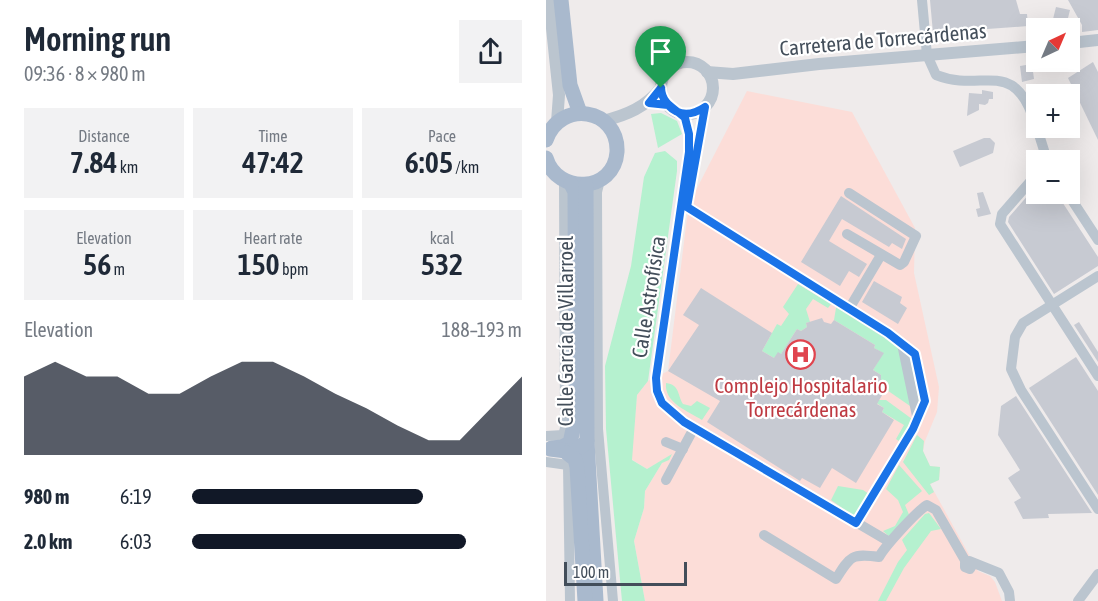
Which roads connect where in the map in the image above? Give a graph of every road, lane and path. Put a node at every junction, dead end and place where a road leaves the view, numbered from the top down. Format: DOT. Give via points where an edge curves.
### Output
graph roads {
  1 [pos="549,0"];
  2 [pos="561,0"];
  3 [pos="922,0"];
  4 [pos="548,16"];
  5 [pos="1098,40"];
  6 [pos="1080,42"];
  7 [pos="1026,47"];
  8 [pos="927,55"];
  9 [pos="707,72"];
  10 [pos="733,74"];
  11 [pos="570,85"];
  12 [pos="661,88"];
  13 [pos="712,94"];
  14 [pos="649,103"];
  15 [pos="1026,103"];
  16 [pos="668,105"];
  17 [pos="705,107"];
  18 [pos="580,113"];
  19 [pos="680,114"];
  20 [pos="621,117"];
  21 [pos="560,120"];
  22 [pos="603,121"];
  23 [pos="613,133"];
  24 [pos="546,140"];
  25 [pos="547,165"];
  26 [pos="580,183"];
  27 [pos="1026,186"];
  28 [pos="849,193"];
  29 [pos="1075,204"];
  30 [pos="687,207"];
  31 [pos="680,227"];
  32 [pos="847,234"];
  33 [pos="1098,240"];
  34 [pos="881,255"];
  35 [pos="1098,276"];
  36 [pos="1053,305"];
  37 [pos="849,309"];
  38 [pos="1098,376"];
  39 [pos="576,416"];
  40 [pos="694,428"];
  41 [pos="666,442"];
  42 [pos="547,449"];
  43 [pos="683,449"];
  44 [pos="579,451"];
  45 [pos="666,480"];
  46 [pos="1098,509"];
  47 [pos="856,523"];
  48 [pos="764,535"];
  49 [pos="888,541"];
  50 [pos="1095,578"];
  51 [pos="570,601"];
  52 [pos="585,601"];
  53 [pos="596,601"];
  54 [pos="613,601"];
  55 [pos="1010,601"];
  56 [pos="1078,601"];
  1 -- 4 [label="street"];
  2 -- 11 [label="main road"];
  3 -- 8 [label="street"];
  4 -- 21 [label="street"];
  5 -- 6 [label="street"];
  7 -- 8 [label="street, Carretera de Torrecárdenas"];
  8 -- 10 [label="street, Carretera de Torrecárdenas"];
  8 -- 15 [label="street" via="936,75 1010,83"];
  9 -- 10 [label="street, Carretera de Torrecárdenas"];
  9 -- 12 [label="street" via="689,63 679,64 664,76"];
  9 -- 13 [label="street"];
  10 -- 13 [label="street"];
  11 -- 18 [label="main road"];
  11 -- 21 [label="main road"];
  12 -- 14 [label="street"];
  12 -- 16 [label="street"];
  13 -- 17 [label="street"];
  14 -- 16 [label="street"];
  14 -- 20 [label="street"];
  16 -- 19 [label="street"];
  17 -- 19 [label="street"];
  17 -- 30 [label="street, Calle Astrofísica"];
  18 -- 21 [label="main road"];
  18 -- 22 [label="main road"];
  19 -- 31 [label="street, Calle Astrofísica" via="689,134"];
  20 -- 22 [label="street"];
  20 -- 23 [label="street"];
  21 -- 24 [label="main road"];
  22 -- 23 [label="main road"];
  23 -- 26 [label="main road" via="617,144 614,165"];
  25 -- 26 [label="main road"];
  26 -- 39 [label="main road, Calle García de Villarroel" via="575,192"];
  26 -- 42 [label="street, Calle García de Villarroel" via="565,428 563,435"];
  26 -- 44 [label="main road, Calle García de Villarroel"];
  27 -- 36 [label="street" via="1002,214 1000,224"];
  28 -- 34 [label="street" via="916,236 900,265"];
  29 -- 33 [label="street"];
  30 -- 31 [label="street, Calle Astrofísica"];
  30 -- 37 [label="street"];
  31 -- 40 [label="street, Calle Astrofísica" via="656,378 657,391 667,409"];
  32 -- 34 [label="street"];
  34 -- 37 [label="street"];
  35 -- 36 [label="street"];
  36 -- 38 [label="street"];
  36 -- 46 [label="street" via="1023,323 1015,336 1011,369"];
  37 -- 47 [label="street" via="915,354 925,401 913,429"];
  39 -- 42 [label="main road, Calle García de Villarroel" via="570,443"];
  39 -- 44 [label="main road"];
  40 -- 43 [label="street"];
  40 -- 47 [label="street, Calle Astrofísica"];
  41 -- 43 [label="street"];
  42 -- 44 [label="main road, Calle García de Villarroel"];
  43 -- 45 [label="street"];
  44 -- 51 [label="street" via="568,465"];
  44 -- 52 [label="main road"];
  44 -- 53 [label="main road"];
  44 -- 54 [label="street"];
  47 -- 49 [label="street, Calle Astrofísica"];
  48 -- 49 [label="street" via="836,579 851,558 879,557"];
  49 -- 55 [label="street" via="899,535 927,505 936,510 970,563 999,573 1010,592"];
  50 -- 56 [label="street"];
}
